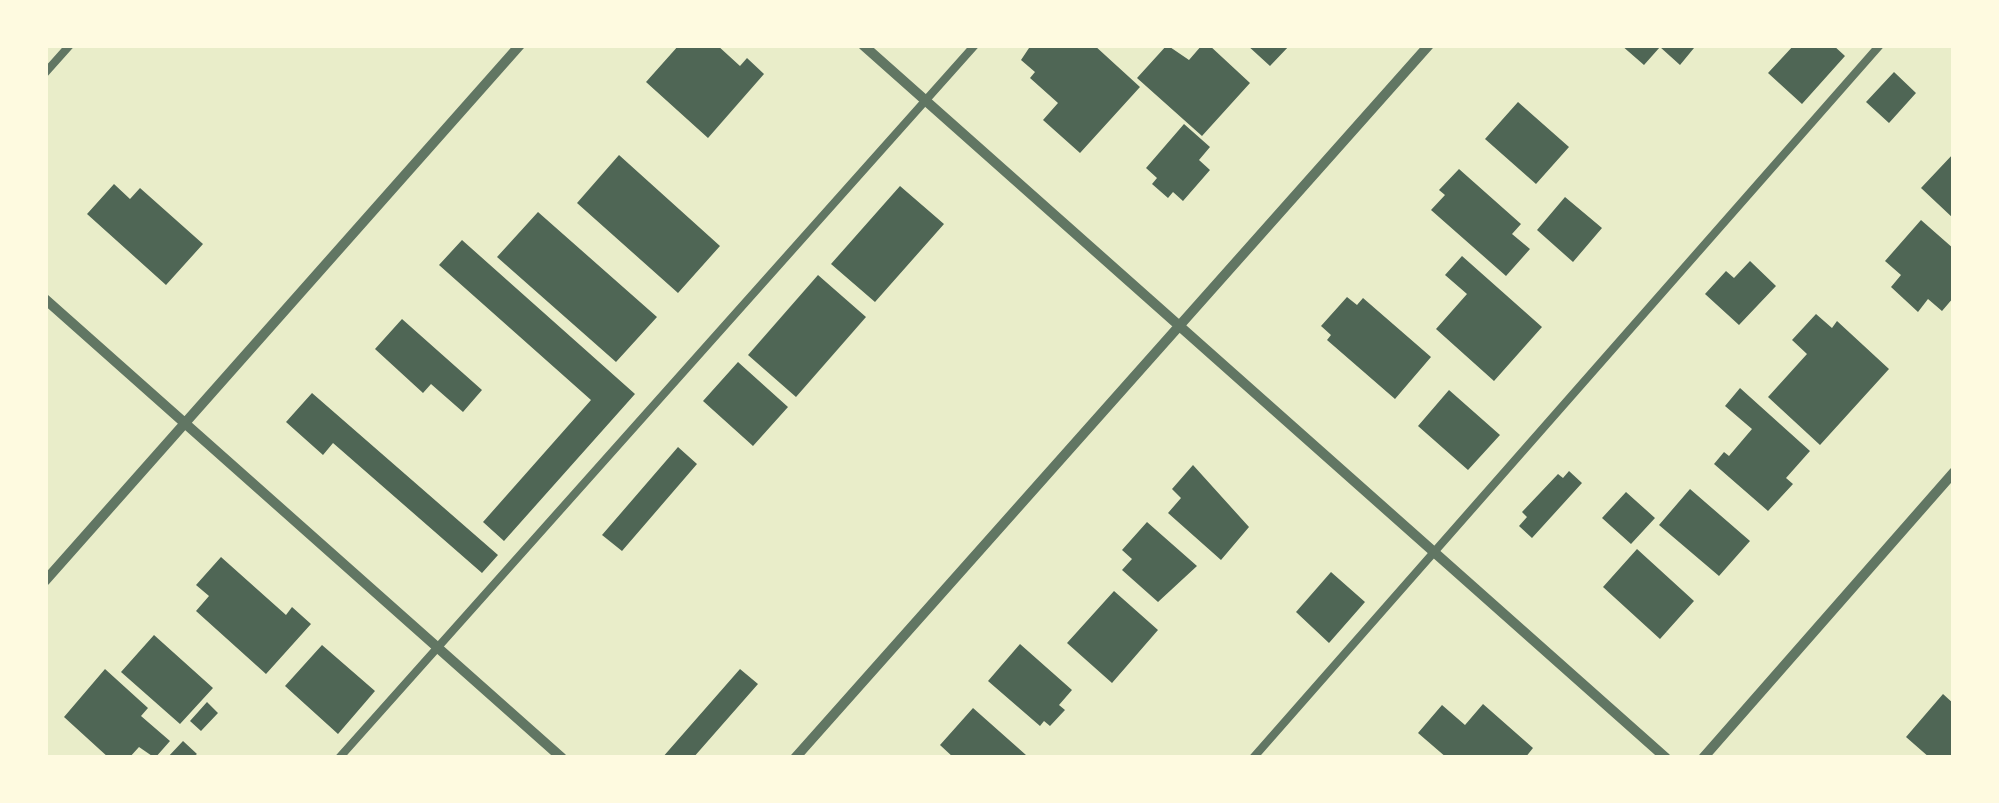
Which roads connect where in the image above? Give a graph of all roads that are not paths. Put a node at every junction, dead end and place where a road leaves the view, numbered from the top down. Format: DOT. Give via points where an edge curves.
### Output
graph roads {
  1 [pos="70,45"];
  2 [pos="520,45"];
  3 [pos="863,45"];
  4 [pos="975,45"];
  5 [pos="1429,45"];
  6 [pos="1880,45"];
  7 [pos="45,73"];
  8 [pos="925,102"];
  9 [pos="45,299"];
  10 [pos="1178,326"];
  11 [pos="187,422"];
  12 [pos="1954,472"];
  13 [pos="1433,552"];
  14 [pos="45,580"];
  15 [pos="439,646"];
  16 [pos="339,758"];
  17 [pos="562,758"];
  18 [pos="795,758"];
  19 [pos="1252,758"];
  20 [pos="1666,758"];
  21 [pos="1703,758"];
  1 -- 7 [label="lane"];
  2 -- 11 [label="street"];
  3 -- 8 [label="street"];
  4 -- 8 [label="lane"];
  5 -- 10 [label="street"];
  6 -- 13 [label="lane"];
  8 -- 10 [label="street"];
  8 -- 15 [label="lane"];
  9 -- 11 [label="street"];
  10 -- 13 [label="street"];
  10 -- 18 [label="street"];
  11 -- 14 [label="street"];
  11 -- 15 [label="street"];
  12 -- 21 [label="street"];
  13 -- 19 [label="lane"];
  13 -- 20 [label="street"];
  15 -- 16 [label="lane"];
  15 -- 17 [label="street"];
}
